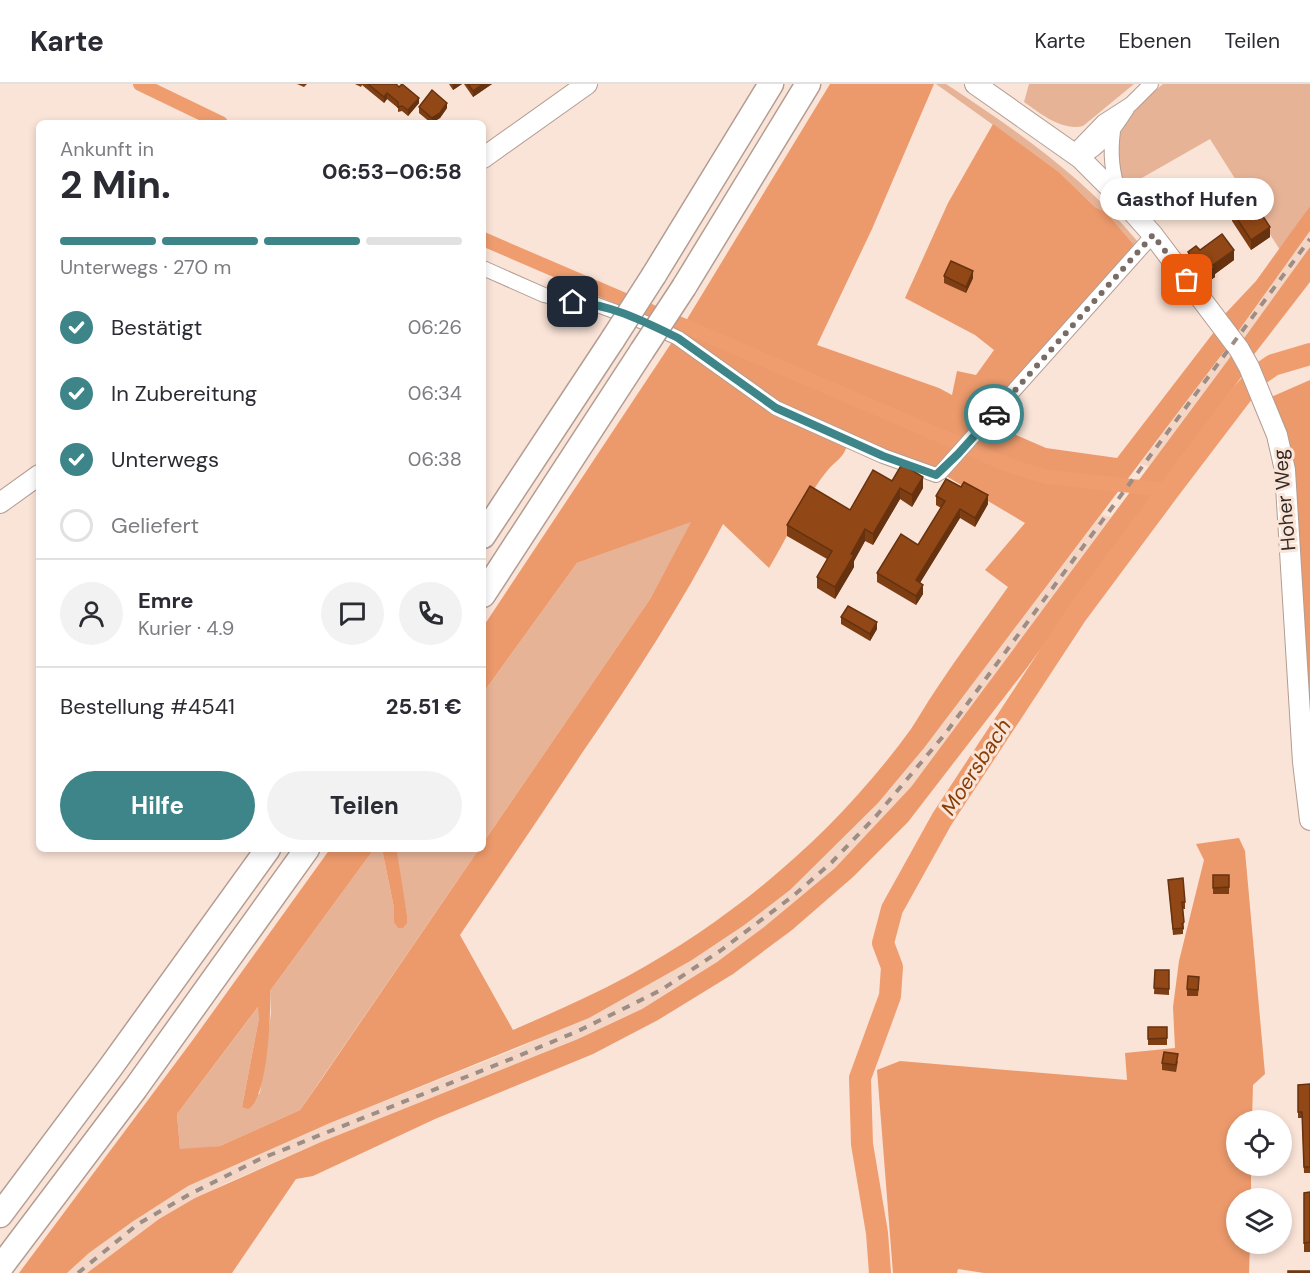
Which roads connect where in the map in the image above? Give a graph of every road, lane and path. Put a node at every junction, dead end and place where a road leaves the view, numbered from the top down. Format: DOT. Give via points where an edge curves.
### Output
graph roads {
  1 [pos="587,84"];
  2 [pos="771,84"];
  3 [pos="808,84"];
  4 [pos="975,84"];
  5 [pos="1151,84"];
  6 [pos="1131,104"];
  7 [pos="1113,130"];
  8 [pos="1076,155"];
  9 [pos="486,156"];
  10 [pos="1121,199"];
  11 [pos="1153,235"];
  12 [pos="486,269"];
  13 [pos="36,477"];
  14 [pos="0,503"];
  15 [pos="486,531"];
  16 [pos="486,590"];
  17 [pos="1310,820"];
  18 [pos="266,852"];
  19 [pos="305,852"];
  20 [pos="0,1215"];
  21 [pos="0,1268"];
  1 -- 9 [label="main road"];
  2 -- 15 [label="highway, bridge" via="654,275"];
  3 -- 16 [label="highway, bridge" via="684,287"];
  4 -- 8 [label="main road, Hoher Weg"];
  5 -- 6 [label="street"];
  6 -- 7 [label="street"];
  6 -- 8 [label="street" via="1103,122"];
  7 -- 8 [label="street" via="1094,151"];
  7 -- 10 [label="street" via="1112,173"];
  8 -- 10 [label="main road, Hoher Weg"];
  10 -- 11 [label="main road, Hoher Weg"];
  11 -- 12 [label="street" via="936,475 776,408 678,338 657,328 592,303 544,295"];
  11 -- 17 [label="main road, Hoher Weg" via="1239,349 1277,435 1285,470 1301,738"];
  13 -- 14 [label="main road"];
  18 -- 20 [label="highway"];
  19 -- 21 [label="highway" via="135,1089"];
}
